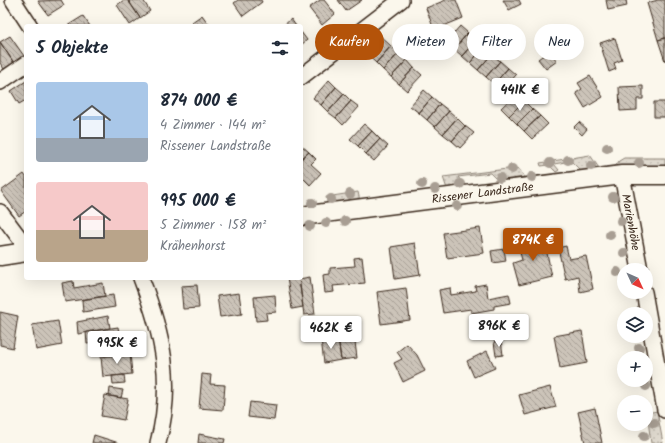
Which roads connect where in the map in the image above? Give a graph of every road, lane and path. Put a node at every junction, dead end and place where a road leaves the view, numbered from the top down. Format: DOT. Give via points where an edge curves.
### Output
graph roads {
  1 [pos="13,0"];
  2 [pos="401,0"];
  3 [pos="29,24"];
  4 [pos="24,65"];
  5 [pos="303,75"];
  6 [pos="0,82"];
  7 [pos="622,175"];
  8 [pos="665,175"];
  9 [pos="0,212"];
  10 [pos="303,216"];
  11 [pos="24,252"];
  12 [pos="0,256"];
  13 [pos="639,263"];
  14 [pos="142,280"];
  15 [pos="645,299"];
  16 [pos="665,409"];
  17 [pos="158,443"];
  1 -- 3 [label="street"];
  2 -- 5 [label="street"];
  4 -- 6 [label="street"];
  7 -- 8 [label="main road, Rissener Landstraße"];
  7 -- 10 [label="main road, Rissener Landstraße"];
  7 -- 13 [label="street, Marienhöhe"];
  9 -- 11 [label="street" via="20,240"];
  11 -- 12 [label="main road"];
  14 -- 17 [label="street" via="160,333 164,362 164,417"];
  15 -- 16 [label="street"];
}
